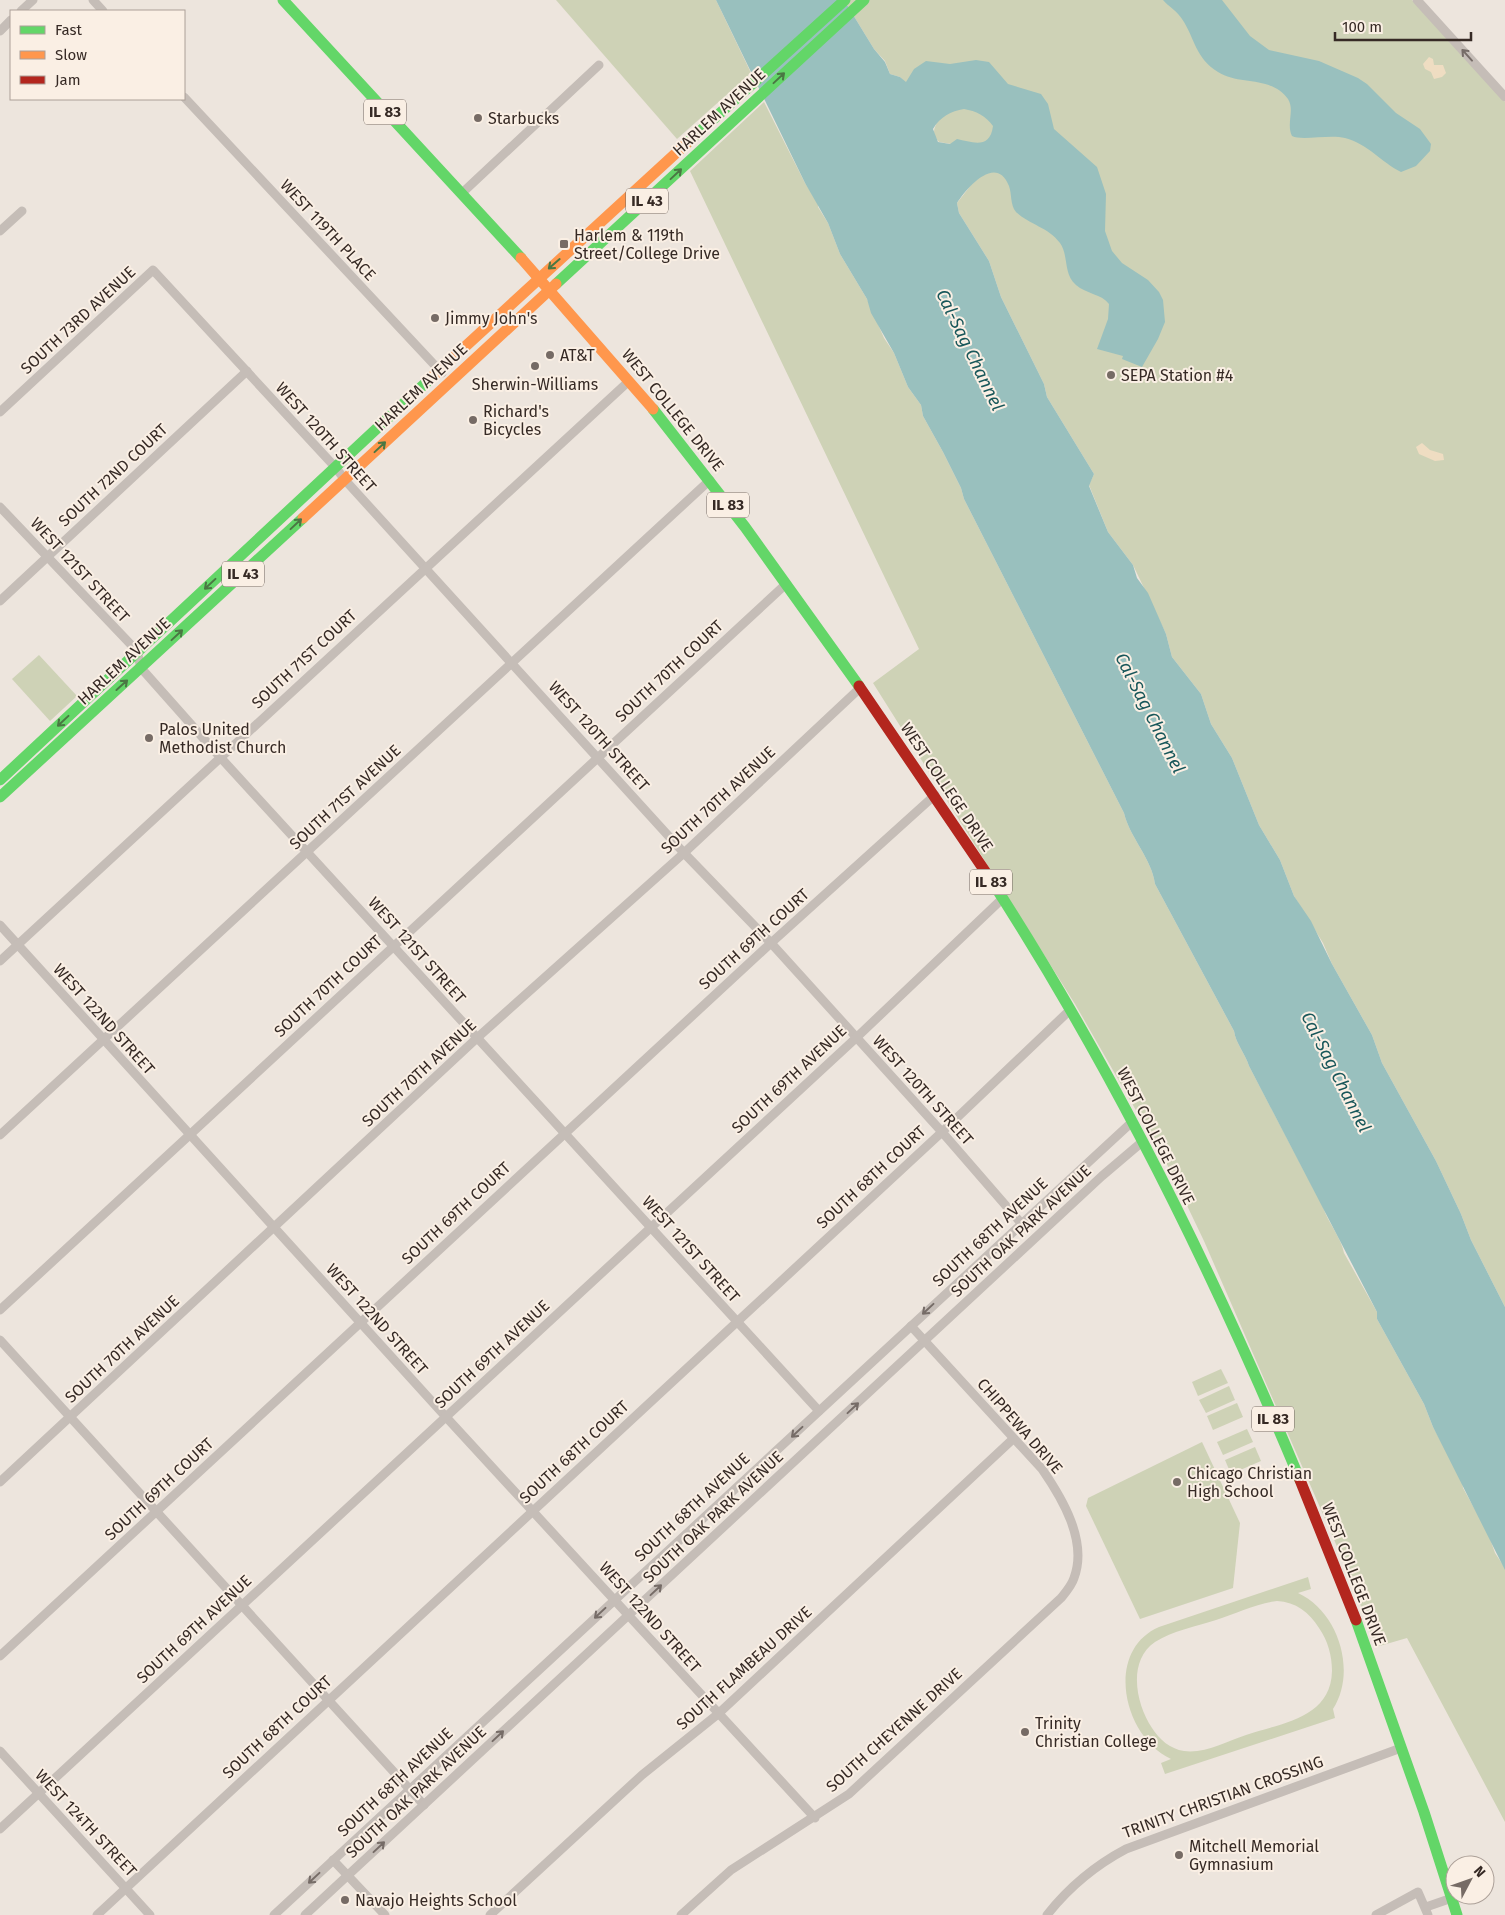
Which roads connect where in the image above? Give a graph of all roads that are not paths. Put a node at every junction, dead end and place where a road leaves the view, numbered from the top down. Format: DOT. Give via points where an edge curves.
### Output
graph roads {
  1 [pos="33,0"];
  2 [pos="93,0"];
  3 [pos="282,0"];
  4 [pos="845,0"];
  5 [pos="864,0"];
  6 [pos="1417,0"];
  7 [pos="22,10"];
  8 [pos="102,10"];
  9 [pos="10,21"];
  10 [pos="0,31"];
  11 [pos="599,65"];
  12 [pos="1505,97"];
  13 [pos="185,98"];
  14 [pos="461,194"];
  15 [pos="22,211"];
  16 [pos="0,231"];
  17 [pos="153,270"];
  18 [pos="539,278"];
  19 [pos="551,290"];
  20 [pos="247,371"];
  21 [pos="439,371"];
  22 [pos="629,380"];
  23 [pos="450,383"];
  24 [pos="0,412"];
  25 [pos="336,468"];
  26 [pos="344,480"];
  27 [pos="710,480"];
  28 [pos="0,506"];
  29 [pos="47,558"];
  30 [pos="425,568"];
  31 [pos="786,584"];
  32 [pos="0,601"];
  33 [pos="137,651"];
  34 [pos="512,662"];
  35 [pos="141,668"];
  36 [pos="860,688"];
  37 [pos="220,757"];
  38 [pos="597,758"];
  39 [pos="0,780"];
  40 [pos="935,795"];
  41 [pos="0,797"];
  42 [pos="307,852"];
  43 [pos="684,853"];
  44 [pos="1002,899"];
  45 [pos="0,925"];
  46 [pos="771,943"];
  47 [pos="18,945"];
  48 [pos="393,946"];
  49 [pos="0,961"];
  50 [pos="1070,1010"];
  51 [pos="477,1038"];
  52 [pos="856,1038"];
  53 [pos="103,1041"];
  54 [pos="1132,1122"];
  55 [pos="942,1132"];
  56 [pos="564,1134"];
  57 [pos="188,1135"];
  58 [pos="0,1136"];
  59 [pos="1142,1142"];
  60 [pos="1021,1223"];
  61 [pos="275,1228"];
  62 [pos="650,1228"];
  63 [pos="0,1310"];
  64 [pos="736,1321"];
  65 [pos="360,1323"];
  66 [pos="911,1326"];
  67 [pos="0,1340"];
  68 [pos="925,1342"];
  69 [pos="819,1411"];
  70 [pos="71,1417"];
  71 [pos="446,1417"];
  72 [pos="1013,1439"];
  73 [pos="0,1482"];
  74 [pos="532,1511"];
  75 [pos="157,1512"];
  76 [pos="1079,1561"];
  77 [pos="615,1599"];
  78 [pos="242,1605"];
  79 [pos="629,1614"];
  80 [pos="0,1656"];
  81 [pos="328,1699"];
  82 [pos="718,1714"];
  83 [pos="1401,1748"];
  84 [pos="0,1751"];
  85 [pos="409,1789"];
  86 [pos="38,1793"];
  87 [pos="424,1805"];
  88 [pos="815,1818"];
  89 [pos="0,1829"];
  90 [pos="333,1860"];
  91 [pos="348,1876"];
  92 [pos="1445,1877"];
  93 [pos="126,1889"];
  94 [pos="1445,1902"];
  95 [pos="1427,1911"];
  96 [pos="97,1915"];
  97 [pos="150,1915"];
  98 [pos="274,1915"];
  99 [pos="305,1915"];
  100 [pos="385,1915"];
  101 [pos="490,1915"];
  102 [pos="681,1915"];
  103 [pos="1047,1915"];
  104 [pos="1376,1915"];
  1 -- 7 [label="street"];
  2 -- 8 [label="street"];
  3 -- 14 [label="main road, WEST COLLEGE DRIVE / IL 83"];
  4 -- 18 [label="main road, HARLEM AVENUE / IL 43, one-way"];
  19 -- 5 [label="main road, HARLEM AVENUE / IL 43, one-way"];
  12 -- 6 [label="street, one-way"];
  9 -- 10 [label="street"];
  11 -- 14 [label="street"];
  13 -- 21 [label="street, WEST 119TH PLACE"];
  14 -- 18 [label="main road, WEST COLLEGE DRIVE / IL 83"];
  15 -- 16 [label="street"];
  17 -- 20 [label="street, WEST 120TH STREET"];
  17 -- 24 [label="street, SOUTH 73RD AVENUE"];
  18 -- 19 [label="main road, WEST COLLEGE DRIVE / IL 83"];
  18 -- 21 [label="main road, HARLEM AVENUE / IL 43"];
  19 -- 22 [label="main road, WEST COLLEGE DRIVE / IL 83"];
  19 -- 23 [label="main road, HARLEM AVENUE / IL 43"];
  20 -- 25 [label="street, WEST 120TH STREET"];
  20 -- 29 [label="street, SOUTH 72ND COURT"];
  21 -- 23 [label="street, WEST 119TH PLACE"];
  21 -- 25 [label="main road, HARLEM AVENUE / IL 43"];
  22 -- 27 [label="main road, WEST COLLEGE DRIVE / IL 83"];
  22 -- 30 [label="street, SOUTH 71ST COURT"];
  26 -- 23 [label="main road, HARLEM AVENUE / IL 43, one-way"];
  25 -- 26 [label="street, WEST 120TH STREET"];
  25 -- 33 [label="main road, HARLEM AVENUE / IL 43, one-way"];
  26 -- 30 [label="street, WEST 120TH STREET"];
  35 -- 26 [label="main road, HARLEM AVENUE / IL 43, one-way"];
  27 -- 31 [label="main road, WEST COLLEGE DRIVE / IL 83"];
  27 -- 34 [label="street, SOUTH 71ST AVENUE"];
  28 -- 29 [label="street, WEST 121ST STREET"];
  29 -- 32 [label="street, SOUTH 72ND COURT"];
  29 -- 33 [label="street, WEST 121ST STREET"];
  30 -- 34 [label="street, WEST 120TH STREET"];
  30 -- 37 [label="street, SOUTH 71ST COURT"];
  31 -- 36 [label="main road, WEST COLLEGE DRIVE / IL 83"];
  31 -- 38 [label="street, SOUTH 70TH COURT"];
  33 -- 35 [label="street, WEST 121ST STREET"];
  33 -- 39 [label="main road, HARLEM AVENUE / IL 43, one-way"];
  34 -- 38 [label="street, WEST 120TH STREET"];
  34 -- 42 [label="street, SOUTH 71ST AVENUE"];
  35 -- 37 [label="street, WEST 121ST STREET"];
  41 -- 35 [label="main road, HARLEM AVENUE / IL 43, one-way"];
  36 -- 40 [label="main road, WEST COLLEGE DRIVE / IL 83"];
  36 -- 43 [label="street, SOUTH 70TH AVENUE"];
  37 -- 42 [label="street, WEST 121ST STREET"];
  37 -- 47 [label="street, SOUTH 71ST COURT"];
  38 -- 43 [label="street, WEST 120TH STREET"];
  38 -- 48 [label="street, SOUTH 70TH COURT"];
  40 -- 44 [label="main road, WEST COLLEGE DRIVE / IL 83"];
  40 -- 46 [label="street, SOUTH 69TH COURT"];
  42 -- 48 [label="street, WEST 121ST STREET"];
  42 -- 53 [label="street, SOUTH 71ST AVENUE"];
  43 -- 46 [label="street, WEST 120TH STREET"];
  43 -- 51 [label="street, SOUTH 70TH AVENUE"];
  44 -- 50 [label="main road, WEST COLLEGE DRIVE / IL 83"];
  44 -- 52 [label="street, SOUTH 69TH AVENUE"];
  45 -- 47 [label="street, WEST 122ND STREET"];
  46 -- 52 [label="street, WEST 120TH STREET"];
  46 -- 56 [label="street, SOUTH 69TH COURT"];
  47 -- 49 [label="street, SOUTH 71ST COURT"];
  47 -- 53 [label="street, WEST 122ND STREET"];
  48 -- 51 [label="street, WEST 121ST STREET"];
  48 -- 57 [label="street, SOUTH 70TH COURT"];
  50 -- 54 [label="main road, WEST COLLEGE DRIVE / IL 83"];
  50 -- 55 [label="street, SOUTH 68TH COURT"];
  51 -- 56 [label="street, WEST 121ST STREET"];
  51 -- 61 [label="street, SOUTH 70TH AVENUE"];
  52 -- 55 [label="street, WEST 120TH STREET"];
  52 -- 62 [label="street, SOUTH 69TH AVENUE"];
  53 -- 57 [label="street, WEST 122ND STREET"];
  53 -- 58 [label="street, SOUTH 71ST AVENUE"];
  54 -- 59 [label="main road, WEST COLLEGE DRIVE / IL 83"];
  54 -- 60 [label="street, SOUTH 68TH AVENUE"];
  55 -- 60 [label="street, WEST 120TH STREET"];
  55 -- 64 [label="street, SOUTH 68TH COURT"];
  56 -- 62 [label="street, WEST 121ST STREET"];
  56 -- 65 [label="street, SOUTH 69TH COURT"];
  57 -- 61 [label="street, WEST 122ND STREET"];
  57 -- 63 [label="street, SOUTH 70TH COURT"];
  59 -- 68 [label="street, SOUTH OAK PARK AVENUE"];
  59 -- 83 [label="main road, WEST COLLEGE DRIVE / IL 83" via="1222,1304 1295,1468 1343,1584"];
  60 -- 66 [label="street, SOUTH 68TH AVENUE, one-way"];
  61 -- 65 [label="street, WEST 122ND STREET"];
  61 -- 70 [label="street, SOUTH 70TH AVENUE"];
  62 -- 64 [label="street, WEST 121ST STREET"];
  62 -- 71 [label="street, SOUTH 69TH AVENUE"];
  64 -- 69 [label="street, WEST 121ST STREET"];
  64 -- 74 [label="street, SOUTH 68TH COURT"];
  65 -- 71 [label="street, WEST 122ND STREET"];
  65 -- 75 [label="street, SOUTH 69TH COURT"];
  66 -- 68 [label="street, CHIPPEWA DRIVE"];
  66 -- 69 [label="street, SOUTH 68TH AVENUE"];
  67 -- 70 [label="street"];
  68 -- 72 [label="street, CHIPPEWA DRIVE"];
  79 -- 68 [label="street, SOUTH OAK PARK AVENUE, one-way"];
  69 -- 77 [label="street, SOUTH 68TH AVENUE, one-way"];
  70 -- 73 [label="street, SOUTH 70TH AVENUE"];
  70 -- 75 [label="street"];
  71 -- 74 [label="street, WEST 122ND STREET"];
  71 -- 78 [label="street, SOUTH 69TH AVENUE"];
  72 -- 76 [label="street, CHIPPEWA DRIVE" via="1042,1469 1058,1492 1076,1537"];
  72 -- 82 [label="street, SOUTH FLAMBEAU DRIVE"];
  74 -- 77 [label="street, WEST 122ND STREET"];
  74 -- 81 [label="street, SOUTH 68TH COURT"];
  75 -- 78 [label="street"];
  75 -- 80 [label="street, SOUTH 69TH COURT"];
  76 -- 88 [label="street, SOUTH CHEYENNE DRIVE" via="1074,1580 1061,1598 849,1794"];
  77 -- 79 [label="street, WEST 122ND STREET"];
  77 -- 85 [label="street, SOUTH 68TH AVENUE, one-way"];
  78 -- 81 [label="street"];
  78 -- 86 [label="street, SOUTH 69TH AVENUE"];
  79 -- 82 [label="street, WEST 122ND STREET"];
  87 -- 79 [label="street, SOUTH OAK PARK AVENUE, one-way"];
  81 -- 85 [label="street"];
  81 -- 93 [label="street, SOUTH 68TH COURT"];
  82 -- 88 [label="street, WEST 122ND STREET"];
  82 -- 101 [label="street, SOUTH FLAMBEAU DRIVE" via="636,1780"];
  83 -- 92 [label="main road, WEST COLLEGE DRIVE / IL 83"];
  83 -- 103 [label="street, TRINITY CHRISTIAN CROSSING" via="1126,1848 1089,1872 1064,1894"];
  84 -- 86 [label="street, WEST 124TH STREET"];
  85 -- 87 [label="street"];
  85 -- 90 [label="street, SOUTH 68TH AVENUE"];
  86 -- 89 [label="street, SOUTH 69TH AVENUE"];
  86 -- 93 [label="street, WEST 124TH STREET"];
  91 -- 87 [label="street, SOUTH OAK PARK AVENUE, one-way"];
  88 -- 102 [label="street, SOUTH CHEYENNE DRIVE" via="731,1870"];
  90 -- 91 [label="street"];
  90 -- 98 [label="street, SOUTH 68TH AVENUE, one-way"];
  91 -- 99 [label="street, SOUTH OAK PARK AVENUE"];
  91 -- 100 [label="street"];
  93 -- 96 [label="street, SOUTH 68TH COURT"];
  93 -- 97 [label="street, WEST 124TH STREET"];
  94 -- 95 [label="street"];
  95 -- 104 [label="street" via="1418,1892"];
}
